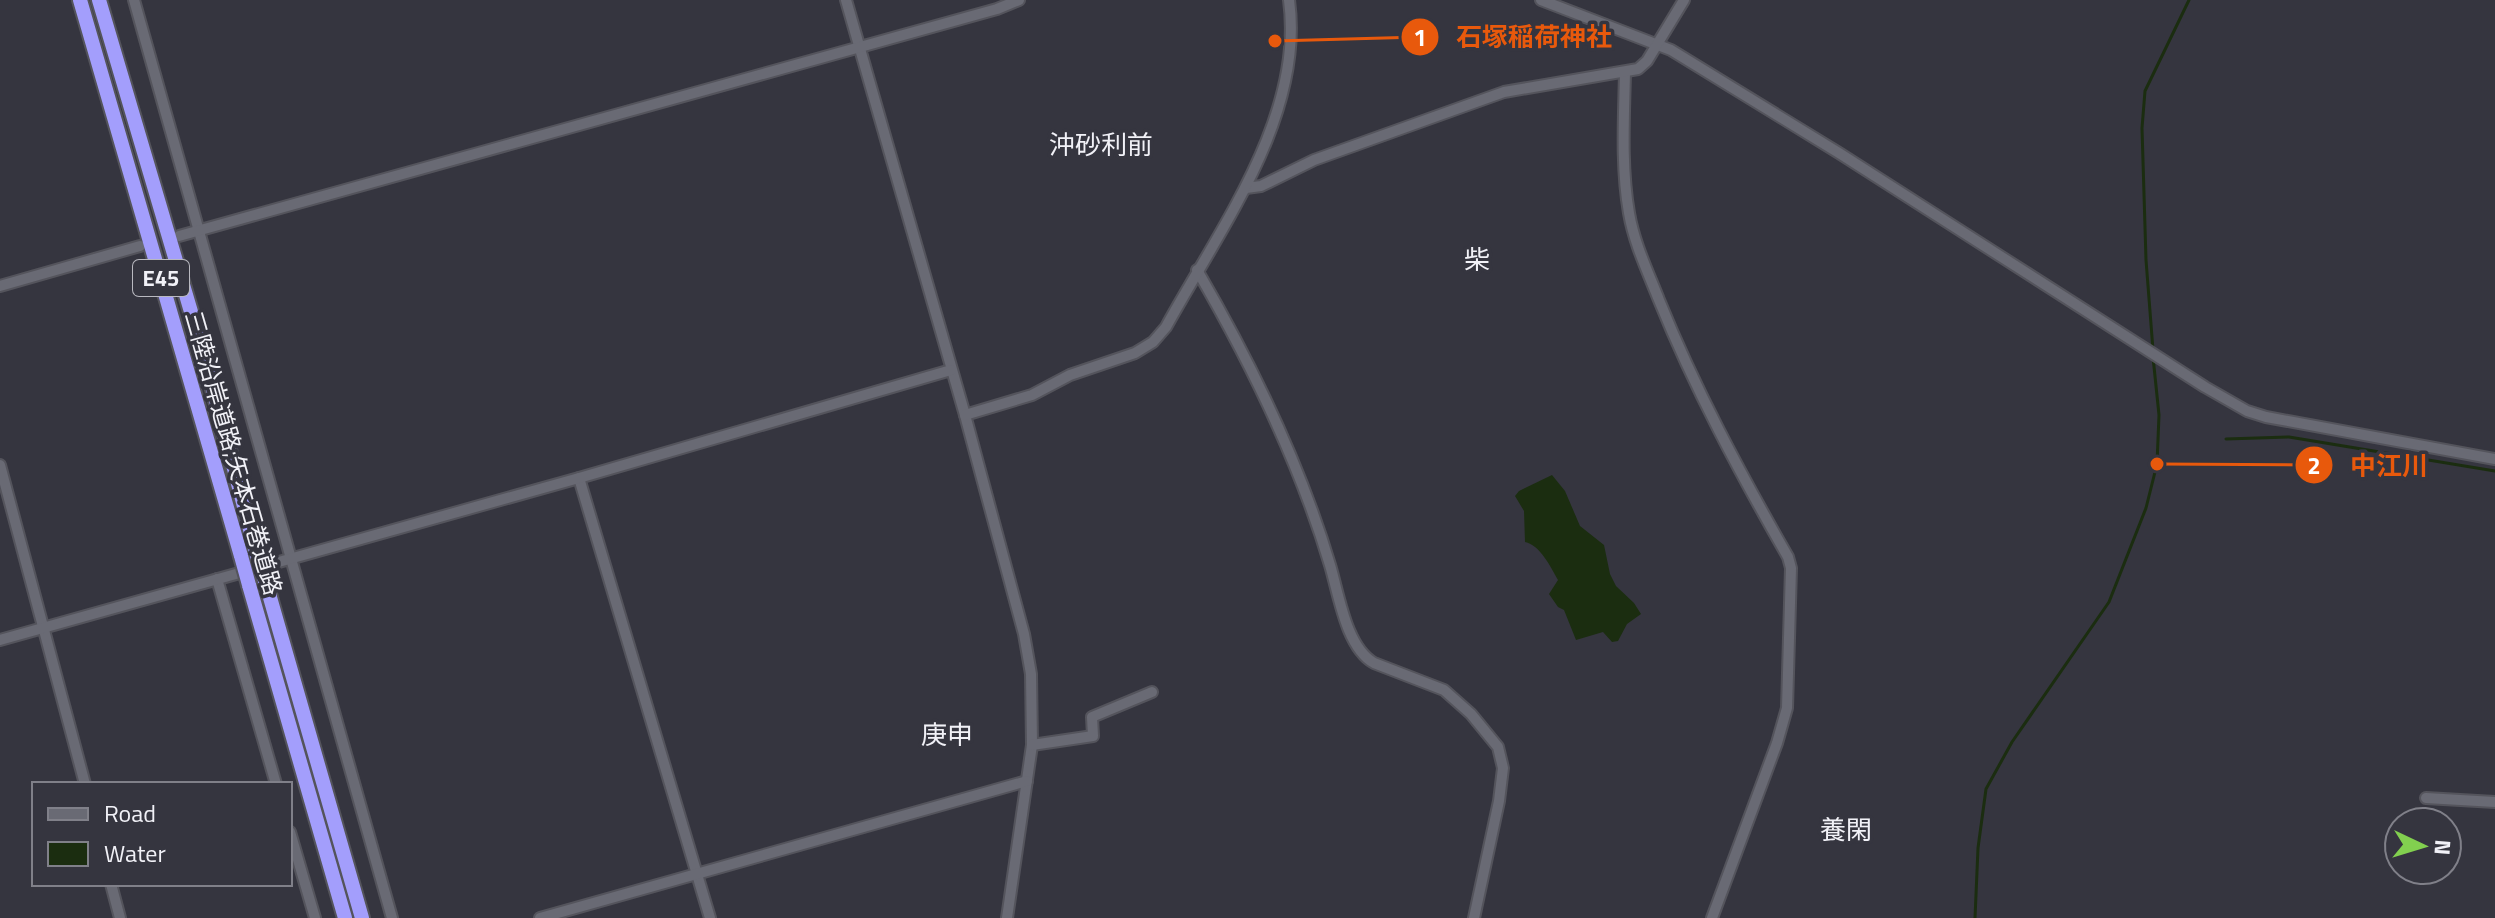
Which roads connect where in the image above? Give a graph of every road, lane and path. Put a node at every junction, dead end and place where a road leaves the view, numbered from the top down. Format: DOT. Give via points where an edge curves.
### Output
graph roads {
  1 [pos="80,0"];
  2 [pos="99,0"];
  3 [pos="134,0"];
  4 [pos="846,0"];
  5 [pos="1019,0"];
  6 [pos="1289,0"];
  7 [pos="1541,0"];
  8 [pos="1684,0"];
  9 [pos="1658,45"];
  10 [pos="859,47"];
  11 [pos="1625,72"];
  12 [pos="1246,188"];
  13 [pos="198,231"];
  14 [pos="179,236"];
  15 [pos="140,246"];
  16 [pos="1197,270"];
  17 [pos="0,286"];
  18 [pos="951,370"];
  19 [pos="965,415"];
  20 [pos="2495,459"];
  21 [pos="0,465"];
  22 [pos="579,478"];
  23 [pos="290,559"];
  24 [pos="217,579"];
  25 [pos="44,628"];
  26 [pos="0,640"];
  27 [pos="1152,692"];
  28 [pos="1032,745"];
  29 [pos="1027,781"];
  30 [pos="84,782"];
  31 [pos="275,782"];
  32 [pos="2426,798"];
  33 [pos="2495,802"];
  34 [pos="292,839"];
  35 [pos="696,874"];
  36 [pos="112,886"];
  37 [pos="120,918"];
  38 [pos="315,918"];
  39 [pos="345,918"];
  40 [pos="362,918"];
  41 [pos="392,918"];
  42 [pos="540,918"];
  43 [pos="710,918"];
  44 [pos="1007,918"];
  45 [pos="1474,918"];
  46 [pos="1712,918"];
  1 -- 39 [label="highway, 三陸沿岸道路;矢本石巻道路 / E45, bridge"];
  2 -- 40 [label="highway, 三陸沿岸道路;矢本石巻道路 / E45, bridge"];
  3 -- 13 [label="street"];
  4 -- 10 [label="street"];
  5 -- 10 [label="street"];
  6 -- 12 [label="street" via="1291,53 1271,127"];
  7 -- 9 [label="street"];
  8 -- 9 [label="street"];
  9 -- 11 [label="street" via="1638,69"];
  9 -- 20 [label="street" via="2247,411"];
  10 -- 13 [label="street"];
  10 -- 18 [label="street"];
  11 -- 12 [label="street" via="1504,92"];
  11 -- 46 [label="street" via="1625,183 1640,251 1681,354 1791,568 1787,708"];
  12 -- 16 [label="street"];
  13 -- 14 [label="street"];
  13 -- 23 [label="street"];
  15 -- 17 [label="street"];
  16 -- 19 [label="street" via="1153,342 1032,395"];
  16 -- 45 [label="street" via="1240,346 1288,450 1363,657 1444,690 1498,747 1503,768 1499,801"];
  18 -- 19 [label="street"];
  18 -- 22 [label="street"];
  19 -- 28 [label="street" via="1024,634 1031,674"];
  21 -- 25 [label="street"];
  22 -- 23 [label="street"];
  22 -- 35 [label="street"];
  23 -- 24 [label="street"];
  23 -- 41 [label="street"];
  24 -- 25 [label="street"];
  24 -- 31 [label="street"];
  25 -- 26 [label="street"];
  25 -- 30 [label="street"];
  27 -- 28 [label="street" via="1092,717 1093,736"];
  28 -- 29 [label="street"];
  29 -- 35 [label="street"];
  29 -- 44 [label="street"];
  32 -- 33 [label="street"];
  34 -- 38 [label="street"];
  35 -- 42 [label="street"];
  35 -- 43 [label="street"];
  36 -- 37 [label="street"];
}
